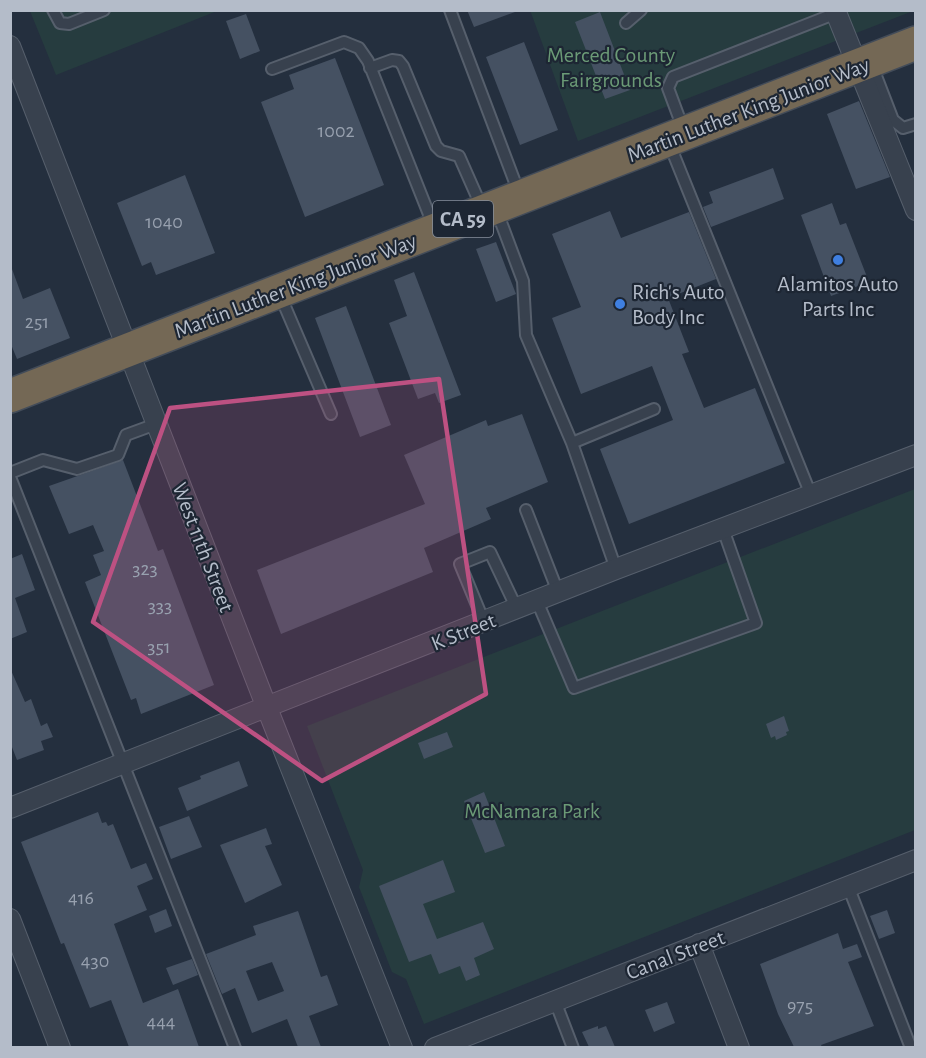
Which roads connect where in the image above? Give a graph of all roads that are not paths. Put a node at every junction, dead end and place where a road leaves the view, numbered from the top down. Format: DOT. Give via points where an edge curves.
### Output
graph roads {
  1 [pos="53,10"];
  2 [pos="104,10"];
  3 [pos="450,10"];
  4 [pos="641,10"];
  5 [pos="838,11"];
  6 [pos="627,23"];
  7 [pos="915,43"];
  8 [pos="10,45"];
  9 [pos="864,64"];
  10 [pos="370,68"];
  11 [pos="272,69"];
  12 [pos="915,124"];
  13 [pos="676,137"];
  14 [pos="500,205"];
  15 [pos="915,210"];
  16 [pos="435,231"];
  17 [pos="279,292"];
  18 [pos="128,351"];
  19 [pos="10,396"];
  20 [pos="654,410"];
  21 [pos="331,414"];
  22 [pos="156,424"];
  23 [pos="572,443"];
  24 [pos="915,455"];
  25 [pos="10,475"];
  26 [pos="811,495"];
  27 [pos="525,510"];
  28 [pos="723,529"];
  29 [pos="616,570"];
  30 [pos="558,592"];
  31 [pos="537,601"];
  32 [pos="517,609"];
  33 [pos="484,622"];
  34 [pos="267,708"];
  35 [pos="123,764"];
  36 [pos="10,808"];
  37 [pos="915,860"];
  38 [pos="848,886"];
  39 [pos="10,919"];
  40 [pos="699,944"];
  41 [pos="555,1001"];
  42 [pos="60,1047"];
  43 [pos="235,1047"];
  44 [pos="402,1047"];
  45 [pos="435,1047"];
  46 [pos="573,1047"];
  47 [pos="739,1047"];
  48 [pos="911,1047"];
  1 -- 2 [label="lane" via="56,19 69,24"];
  3 -- 14 [label="lane"];
  4 -- 6 [label="lane"];
  5 -- 9 [label="street"];
  5 -- 13 [label="lane" via="673,77 668,88"];
  7 -- 9 [label="highway, Martin Luther King Junior Way / CA 59"];
  8 -- 18 [label="street, West 11th Street"];
  9 -- 12 [label="lane" via="893,120 903,128"];
  9 -- 13 [label="highway, Martin Luther King Junior Way / CA 59"];
  9 -- 15 [label="street"];
  10 -- 11 [label="lane" via="359,48 344,42"];
  10 -- 14 [label="lane" via="399,61 436,146 459,156"];
  10 -- 16 [label="lane"];
  13 -- 14 [label="highway, Martin Luther King Junior Way / CA 59"];
  13 -- 26 [label="lane" via="687,187"];
  14 -- 16 [label="highway, Martin Luther King Junior Way / CA 59"];
  14 -- 23 [label="lane" via="523,281 526,335"];
  16 -- 17 [label="highway, Martin Luther King Junior Way / CA 59"];
  17 -- 18 [label="highway, Martin Luther King Junior Way / CA 59"];
  17 -- 21 [label="lane"];
  18 -- 19 [label="highway, Martin Luther King Junior Way / CA 59"];
  18 -- 22 [label="street, West 11th Street"];
  20 -- 23 [label="lane"];
  22 -- 25 [label="lane" via="126,435 118,455 77,469 43,460"];
  22 -- 34 [label="street, West 11th Street"];
  23 -- 29 [label="lane"];
  24 -- 26 [label="street, K Street"];
  25 -- 35 [label="lane"];
  26 -- 28 [label="street, K Street"];
  27 -- 30 [label="lane"];
  28 -- 29 [label="street, K Street"];
  28 -- 31 [label="lane" via="756,623 574,688"];
  29 -- 30 [label="street, K Street"];
  30 -- 31 [label="street, K Street"];
  31 -- 32 [label="street, K Street"];
  32 -- 33 [label="street, K Street"];
  32 -- 33 [label="lane" via="490,552 460,564"];
  33 -- 34 [label="street, K Street"];
  34 -- 35 [label="street, K Street"];
  34 -- 44 [label="street, West 11th Street"];
  35 -- 36 [label="street, K Street"];
  35 -- 43 [label="lane"];
  37 -- 38 [label="street, Canal Street"];
  38 -- 40 [label="street, Canal Street"];
  38 -- 48 [label="lane"];
  39 -- 42 [label="street"];
  40 -- 41 [label="street, Canal Street"];
  40 -- 47 [label="street"];
  41 -- 45 [label="street, Canal Street"];
  41 -- 46 [label="lane"];
}
